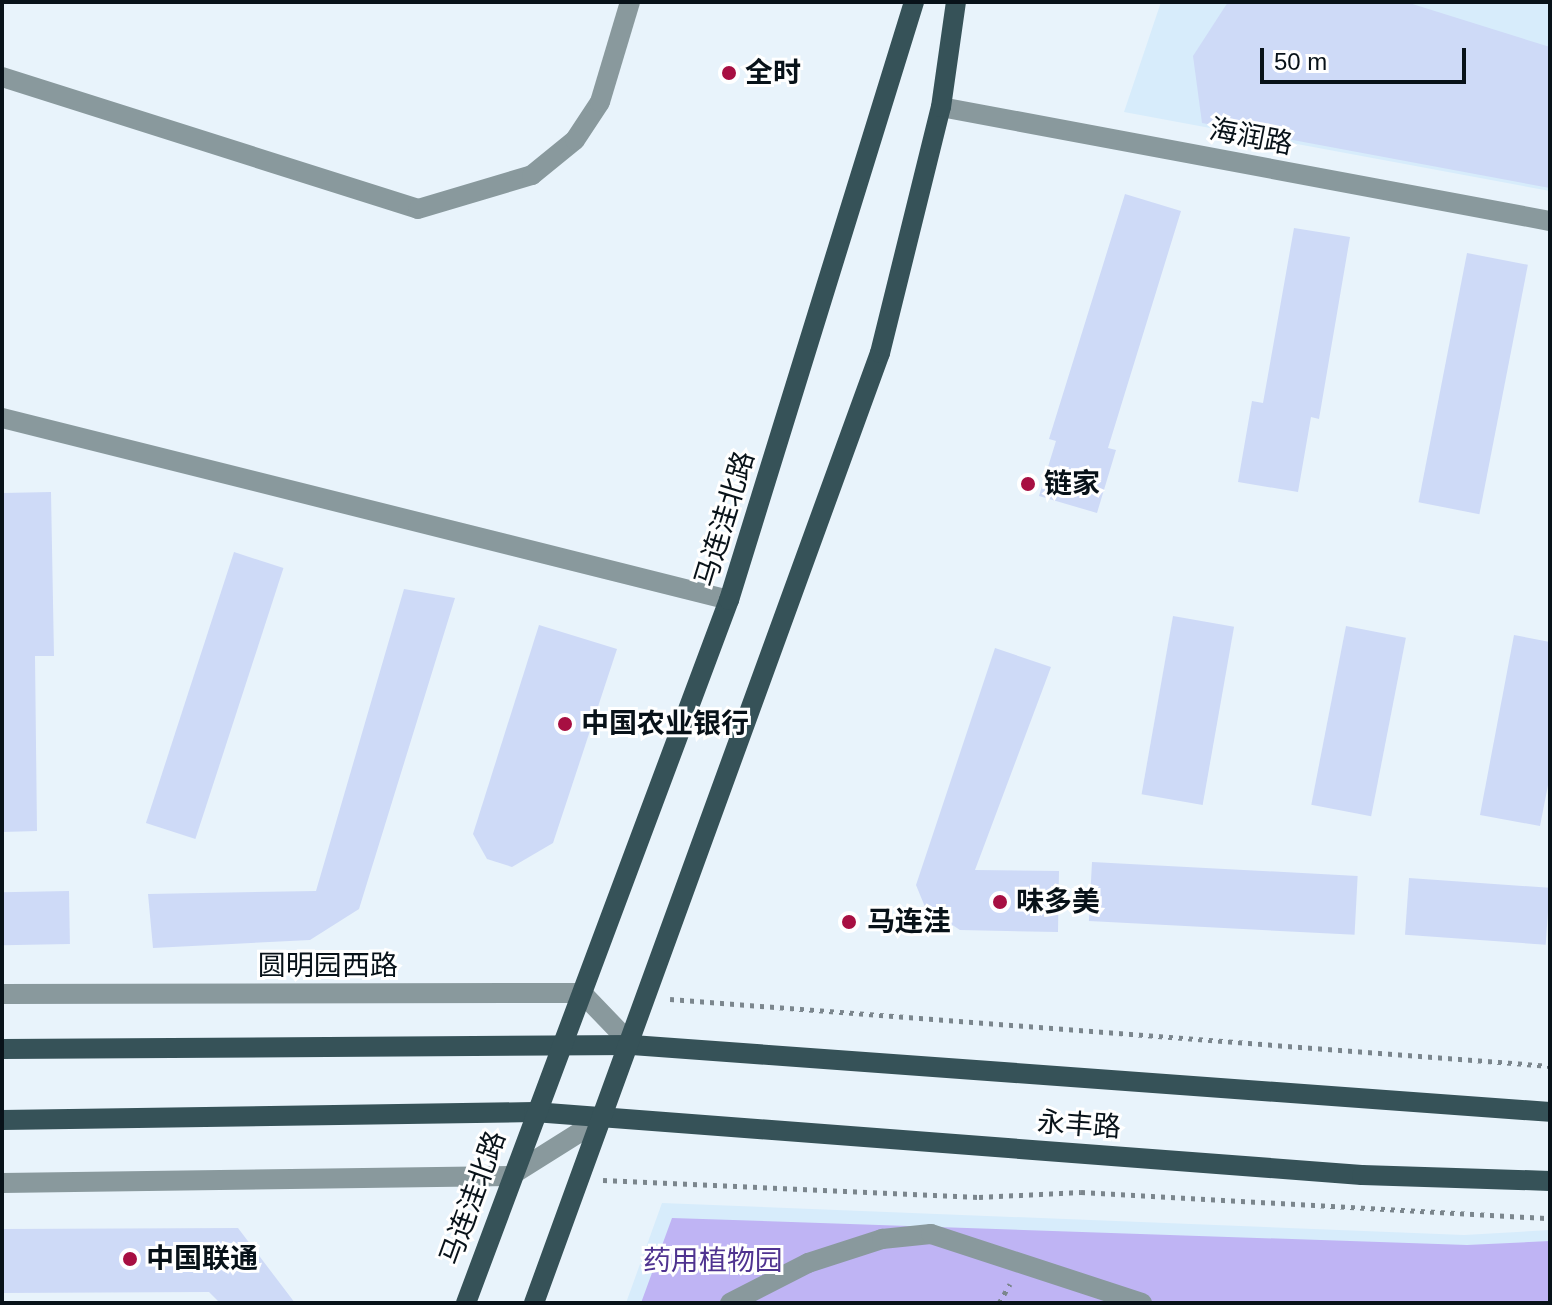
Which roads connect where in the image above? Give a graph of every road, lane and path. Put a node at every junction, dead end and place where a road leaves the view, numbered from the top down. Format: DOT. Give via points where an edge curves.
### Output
graph roads {
  1 [pos="630,2"];
  2 [pos="914,2"];
  3 [pos="956,2"];
  4 [pos="2,77"];
  5 [pos="941,107"];
  6 [pos="1550,221"];
  7 [pos="2,418"];
  8 [pos="729,600"];
  9 [pos="582,993"];
  10 [pos="2,994"];
  11 [pos="648,998"];
  12 [pos="564,1044"];
  13 [pos="632,1045"];
  14 [pos="2,1049"];
  15 [pos="1550,1066"];
  16 [pos="534,1112"];
  17 [pos="1550,1112"];
  18 [pos="604,1117"];
  19 [pos="2,1120"];
  20 [pos="510,1176"];
  21 [pos="581,1179"];
  22 [pos="1550,1181"];
  23 [pos="2,1183"];
  24 [pos="1550,1218"];
  25 [pos="466,1303"];
  26 [pos="534,1303"];
  27 [pos="730,1303"];
  28 [pos="1142,1303"];
  1 -- 4 [label="street" via="600,102 575,140 532,175 418,209"];
  2 -- 8 [label="main road, 马连洼北路"];
  3 -- 5 [label="main road"];
  5 -- 6 [label="street, 海润路"];
  5 -- 11 [label="main road" via="880,353"];
  7 -- 8 [label="street"];
  8 -- 9 [label="main road, 马连洼北路"];
  9 -- 10 [label="street, 圆明园西路"];
  9 -- 12 [label="main road, 马连洼北路"];
  9 -- 13 [label="street"];
  11 -- 13 [label="main road"];
  11 -- 15 [label="path"];
  12 -- 13 [label="main road, 永丰路"];
  12 -- 14 [label="main road"];
  12 -- 16 [label="main road, 马连洼北路"];
  13 -- 17 [label="main road, 永丰路"];
  13 -- 18 [label="main road"];
  16 -- 18 [label="main road, 永丰路"];
  16 -- 19 [label="main road"];
  16 -- 20 [label="main road, 马连洼北路"];
  18 -- 20 [label="street"];
  18 -- 21 [label="main road"];
  18 -- 22 [label="main road, 永丰路" via="1362,1175"];
  20 -- 23 [label="street"];
  20 -- 25 [label="main road, 马连洼北路"];
  21 -- 24 [label="path" via="979,1197 1081,1192"];
  21 -- 26 [label="main road"];
  27 -- 28 [label="street" via="808,1263 882,1239 931,1234"];
}
